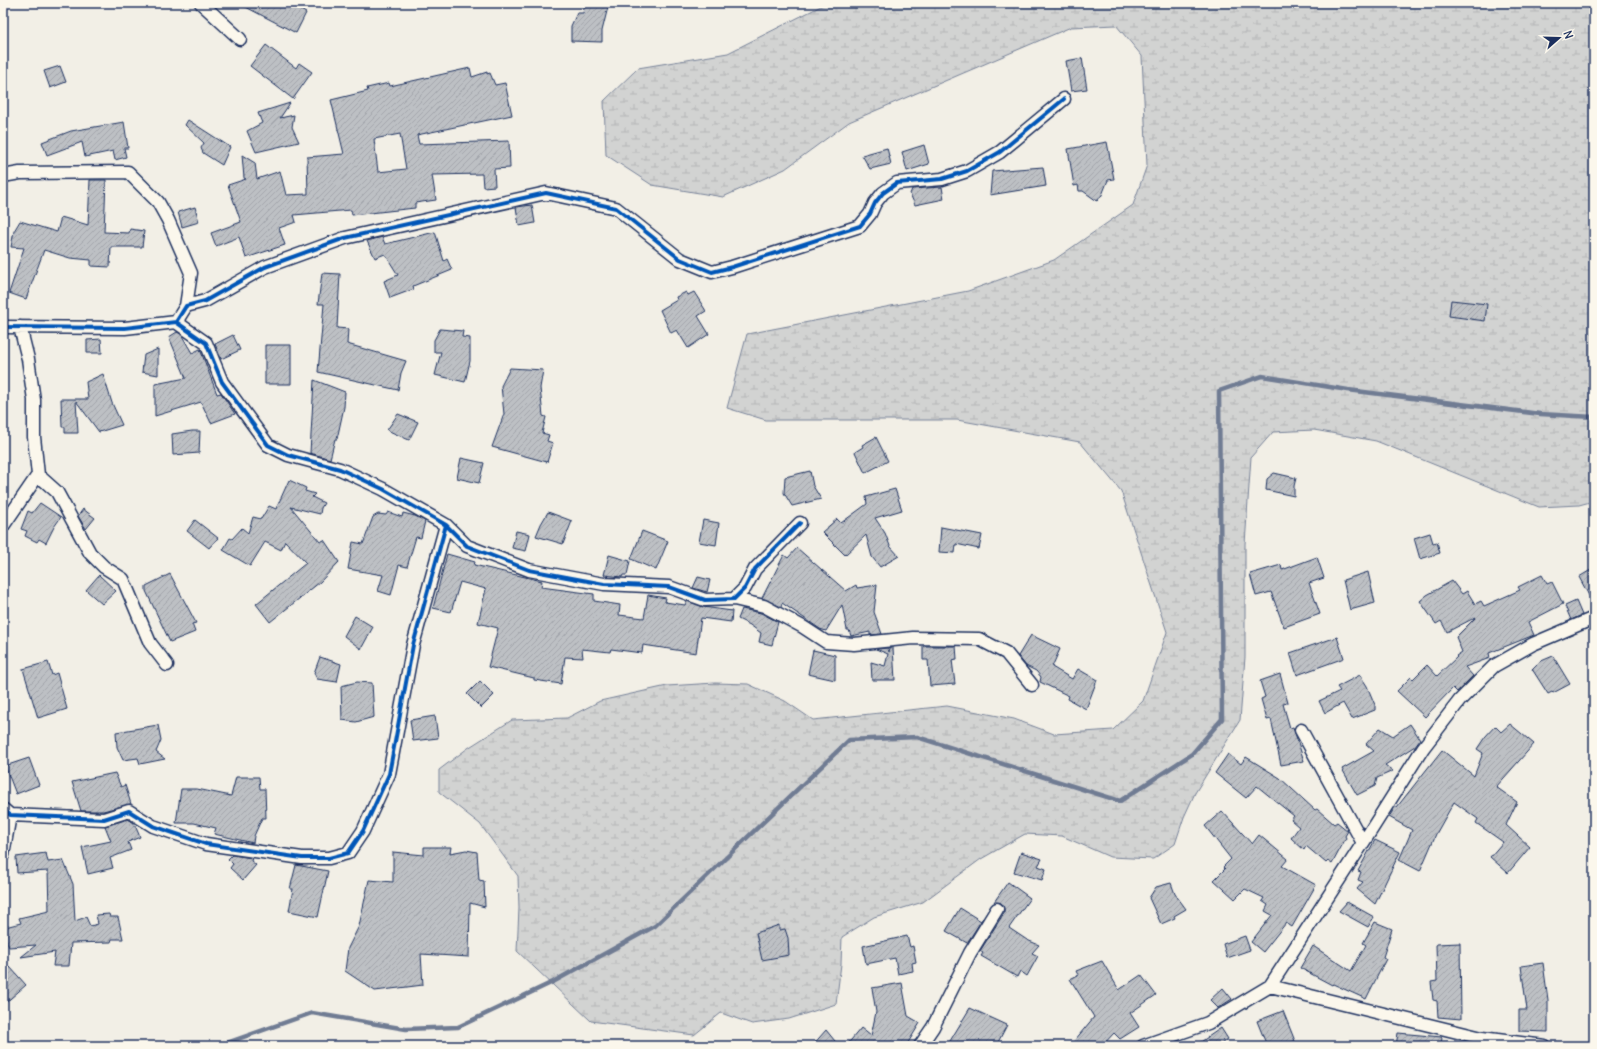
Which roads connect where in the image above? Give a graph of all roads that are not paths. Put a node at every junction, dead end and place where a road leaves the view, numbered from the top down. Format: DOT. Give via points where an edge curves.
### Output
graph roads {
  1 [pos="201,3"];
  2 [pos="240,39"];
  3 [pos="1064,99"];
  4 [pos="3,176"];
  5 [pos="186,306"];
  6 [pos="176,322"];
  7 [pos="3,327"];
  8 [pos="20,327"];
  9 [pos="38,475"];
  10 [pos="800,523"];
  11 [pos="446,525"];
  12 [pos="3,526"];
  13 [pos="734,599"];
  14 [pos="1594,618"];
  15 [pos="167,665"];
  16 [pos="1032,685"];
  17 [pos="1301,730"];
  18 [pos="7,812"];
  19 [pos="1363,843"];
  20 [pos="3,855"];
  21 [pos="996,909"];
  22 [pos="1270,986"];
  23 [pos="920,1046"];
  24 [pos="1143,1046"];
  25 [pos="1545,1046"];
  1 -- 2 [label="street"];
  3 -- 5 [label="street" via="1000,152 967,171 942,179 897,183 883,193 860,226 712,272 680,259 616,208 546,193 346,238 265,267 205,300"];
  4 -- 5 [label="street" via="20,173 128,172 158,202 191,273"];
  5 -- 6 [label="street"];
  6 -- 8 [label="street" via="125,328"];
  6 -- 11 [label="street" via="206,343 222,382 268,445 288,455 346,472 383,489"];
  7 -- 8 [label="street"];
  8 -- 9 [label="street" via="34,400"];
  9 -- 12 [label="street"];
  9 -- 15 [label="street" via="57,492 90,553 104,567 123,579 150,643"];
  10 -- 13 [label="street" via="755,569 745,588"];
  11 -- 13 [label="street" via="467,546 529,570 604,584 670,587 705,600"];
  11 -- 18 [label="street" via="413,645 389,774 364,831 348,853 329,858 302,858 206,844 153,826 129,811 104,819"];
  13 -- 16 [label="street" via="764,606 826,642 854,644 928,637 979,639 1006,653"];
  14 -- 19 [label="street" via="1533,644 1494,666 1460,700 1423,748"];
  17 -- 19 [label="street"];
  18 -- 20 [label="street"];
  19 -- 22 [label="street"];
  21 -- 23 [label="street" via="970,953 933,1027"];
  22 -- 24 [label="street" via="1208,1023"];
  22 -- 25 [label="street" via="1482,1038"];
}
